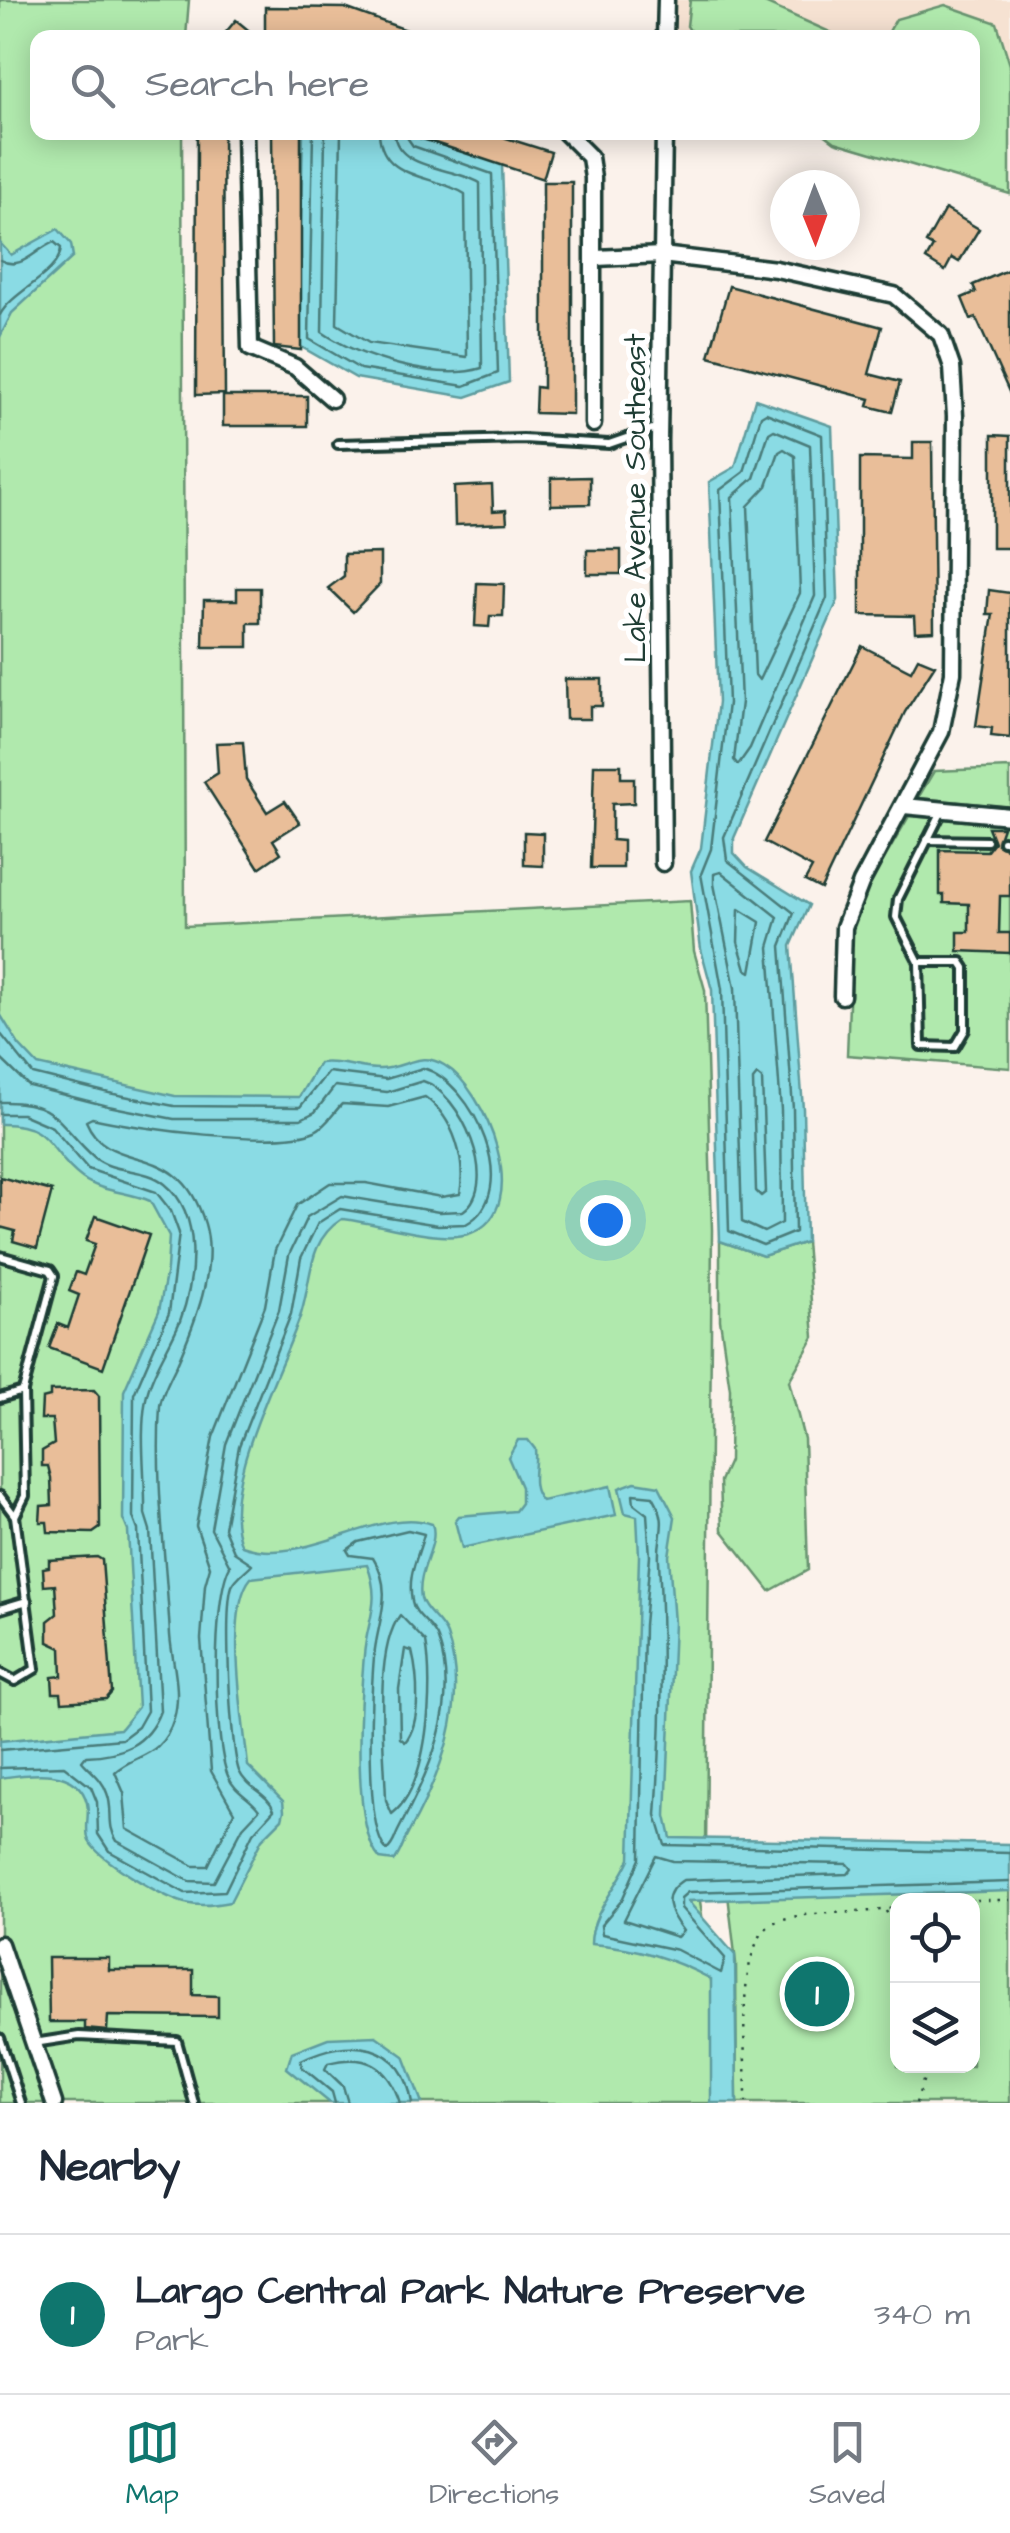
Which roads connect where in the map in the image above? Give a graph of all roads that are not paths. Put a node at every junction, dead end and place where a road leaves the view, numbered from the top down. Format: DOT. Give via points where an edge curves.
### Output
graph roads {
  1 [pos="666,0"];
  2 [pos="665,30"];
  3 [pos="245,140"];
  4 [pos="573,140"];
  5 [pos="664,140"];
  6 [pos="662,256"];
  7 [pos="596,258"];
  8 [pos="332,400"];
  9 [pos="593,424"];
  10 [pos="659,427"];
  11 [pos="338,444"];
  12 [pos="904,806"];
  13 [pos="942,810"];
  14 [pos="1010,816"];
  15 [pos="927,840"];
  16 [pos="987,841"];
  17 [pos="663,863"];
  18 [pos="919,962"];
  19 [pos="842,996"];
  20 [pos="0,1256"];
  21 [pos="23,1390"];
  22 [pos="0,1398"];
  23 [pos="0,1496"];
  24 [pos="15,1516"];
  25 [pos="27,1601"];
  26 [pos="0,1609"];
  27 [pos="0,1674"];
  28 [pos="0,1944"];
  29 [pos="4,1967"];
  30 [pos="0,2038"];
  31 [pos="34,2043"];
  32 [pos="21,2103"];
  33 [pos="54,2103"];
  34 [pos="194,2103"];
  1 -- 2 [label="street"];
  3 -- 8 [label="street" via="250,348 295,367"];
  4 -- 7 [label="street" via="590,157"];
  5 -- 6 [label="street, Lake Avenue Southeast"];
  6 -- 7 [label="street"];
  6 -- 10 [label="street, Lake Avenue Southeast"];
  6 -- 12 [label="street" via="776,269 894,296 940,335 952,367 955,416 952,673 941,732"];
  7 -- 9 [label="street"];
  10 -- 11 [label="lane" via="609,444"];
  10 -- 17 [label="street, Lake Avenue Southeast"];
  12 -- 13 [label="street"];
  12 -- 19 [label="street" via="860,883 844,927"];
  13 -- 14 [label="street"];
  13 -- 15 [label="lane"];
  15 -- 16 [label="lane"];
  15 -- 18 [label="lane" via="898,898 896,917"];
  18 -- 18 [label="lane" via="921,1046 954,1048 965,1030 966,968 961,962"];
  20 -- 21 [label="lane" via="54,1276"];
  21 -- 22 [label="lane"];
  21 -- 24 [label="lane" via="25,1496"];
  23 -- 24 [label="lane"];
  24 -- 25 [label="lane"];
  25 -- 26 [label="lane"];
  25 -- 27 [label="lane" via="34,1673 16,1681"];
  28 -- 29 [label="street"];
  29 -- 31 [label="street"];
  30 -- 32 [label="lane"];
  31 -- 33 [label="street"];
  31 -- 34 [label="lane" via="78,2036 177,2041"];
}
